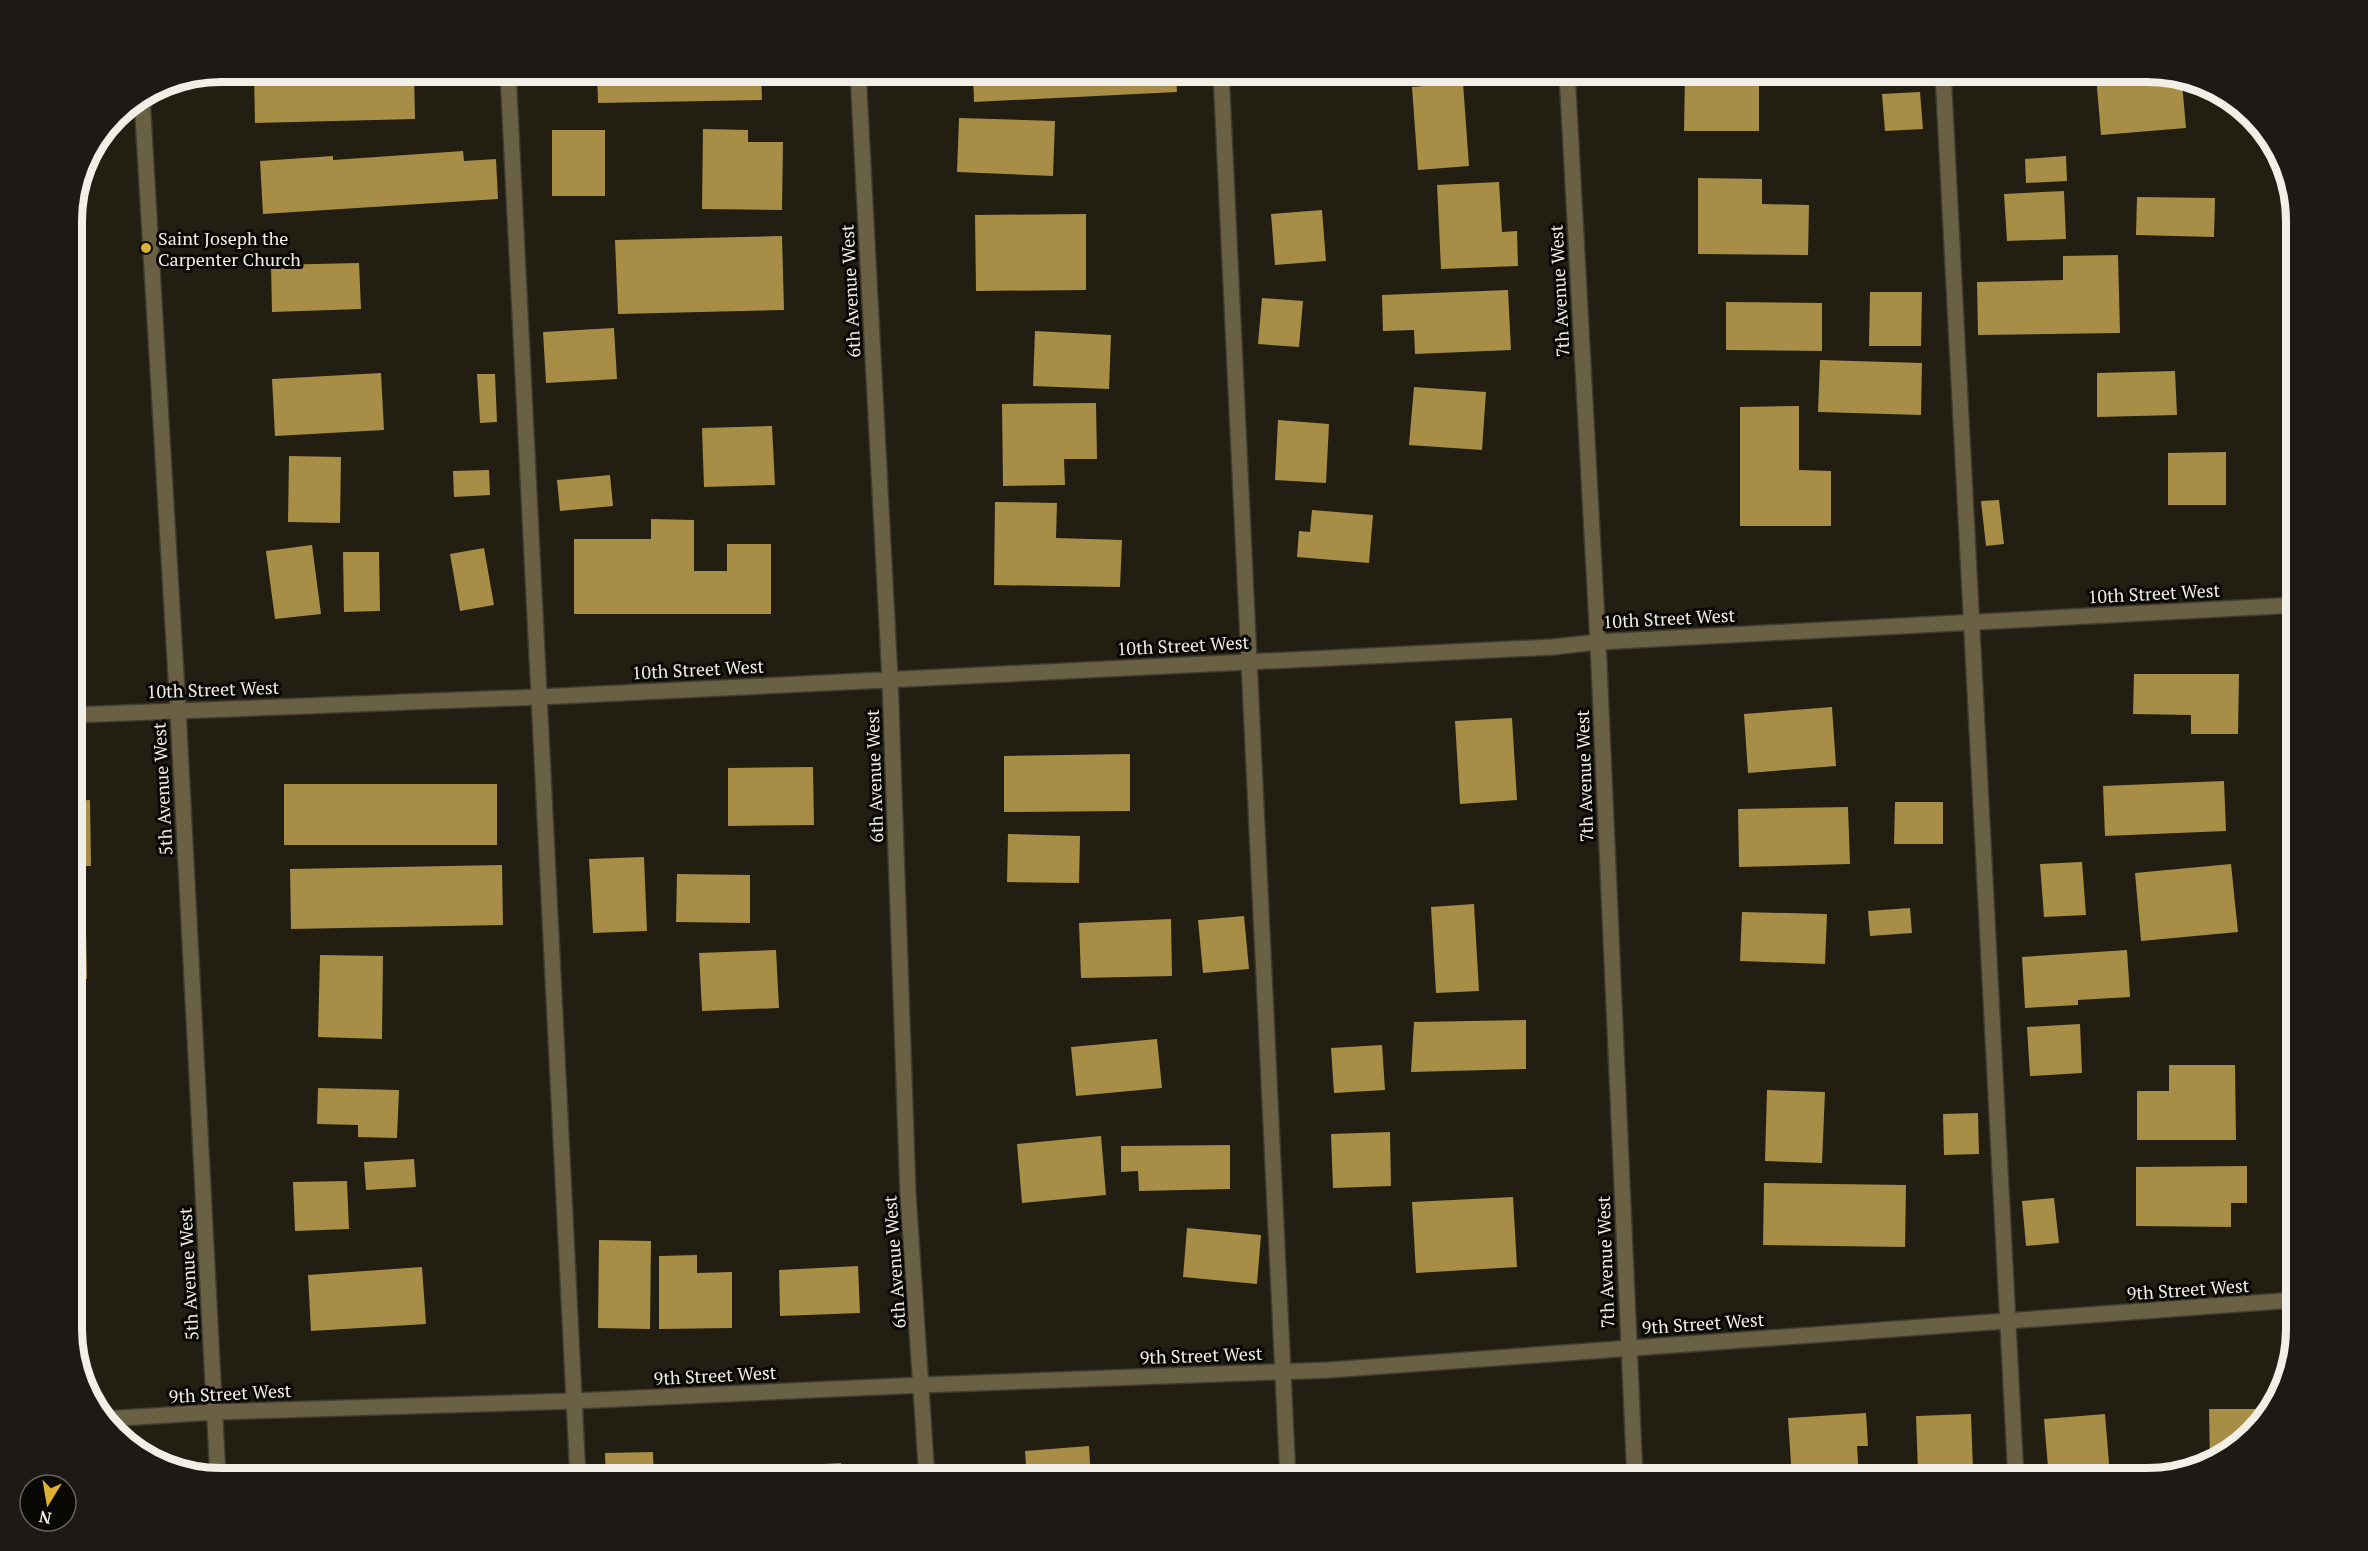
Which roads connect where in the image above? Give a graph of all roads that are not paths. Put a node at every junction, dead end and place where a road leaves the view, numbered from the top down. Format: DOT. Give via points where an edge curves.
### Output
graph roads {
  1 [pos="1221,82"];
  2 [pos="1568,82"];
  3 [pos="1944,82"];
  4 [pos="509,83"];
  5 [pos="859,83"];
  6 [pos="143,107"];
  7 [pos="2286,606"];
  8 [pos="1972,622"];
  9 [pos="1598,642"];
  10 [pos="1249,661"];
  11 [pos="890,679"];
  12 [pos="539,697"];
  13 [pos="178,710"];
  14 [pos="83,714"];
  15 [pos="2286,1301"];
  16 [pos="2010,1321"];
  17 [pos="1629,1347"];
  18 [pos="1282,1372"];
  19 [pos="922,1385"];
  20 [pos="574,1401"];
  21 [pos="215,1412"];
  22 [pos="115,1418"];
  23 [pos="218,1468"];
  24 [pos="578,1468"];
  25 [pos="926,1468"];
  26 [pos="1287,1468"];
  27 [pos="1634,1468"];
  28 [pos="2016,1468"];
  1 -- 10 [label="street"];
  2 -- 9 [label="street, 7th Avenue West"];
  3 -- 8 [label="street"];
  4 -- 12 [label="street"];
  5 -- 11 [label="street, 6th Avenue West"];
  6 -- 13 [label="street, 5th Avenue West"];
  7 -- 8 [label="street, 10th Street West"];
  8 -- 9 [label="street, 10th Street West"];
  8 -- 16 [label="street"];
  9 -- 10 [label="street, 10th Street West"];
  9 -- 17 [label="street, 7th Avenue West"];
  10 -- 11 [label="street, 10th Street West"];
  10 -- 18 [label="street"];
  11 -- 12 [label="street, 10th Street West"];
  11 -- 19 [label="street, 6th Avenue West" via="908,1194"];
  12 -- 13 [label="street, 10th Street West"];
  12 -- 20 [label="street"];
  13 -- 14 [label="street, 10th Street West"];
  13 -- 21 [label="street, 5th Avenue West"];
  15 -- 16 [label="street, 9th Street West"];
  16 -- 17 [label="street, 9th Street West"];
  16 -- 28 [label="street"];
  17 -- 18 [label="street, 9th Street West"];
  17 -- 27 [label="street, 7th Avenue West"];
  18 -- 19 [label="street, 9th Street West"];
  18 -- 26 [label="street"];
  19 -- 20 [label="street, 9th Street West"];
  19 -- 25 [label="street, 6th Avenue West"];
  20 -- 21 [label="street, 9th Street West"];
  20 -- 24 [label="street"];
  21 -- 22 [label="street, 9th Street West"];
  21 -- 23 [label="street, 5th Avenue West"];
}
